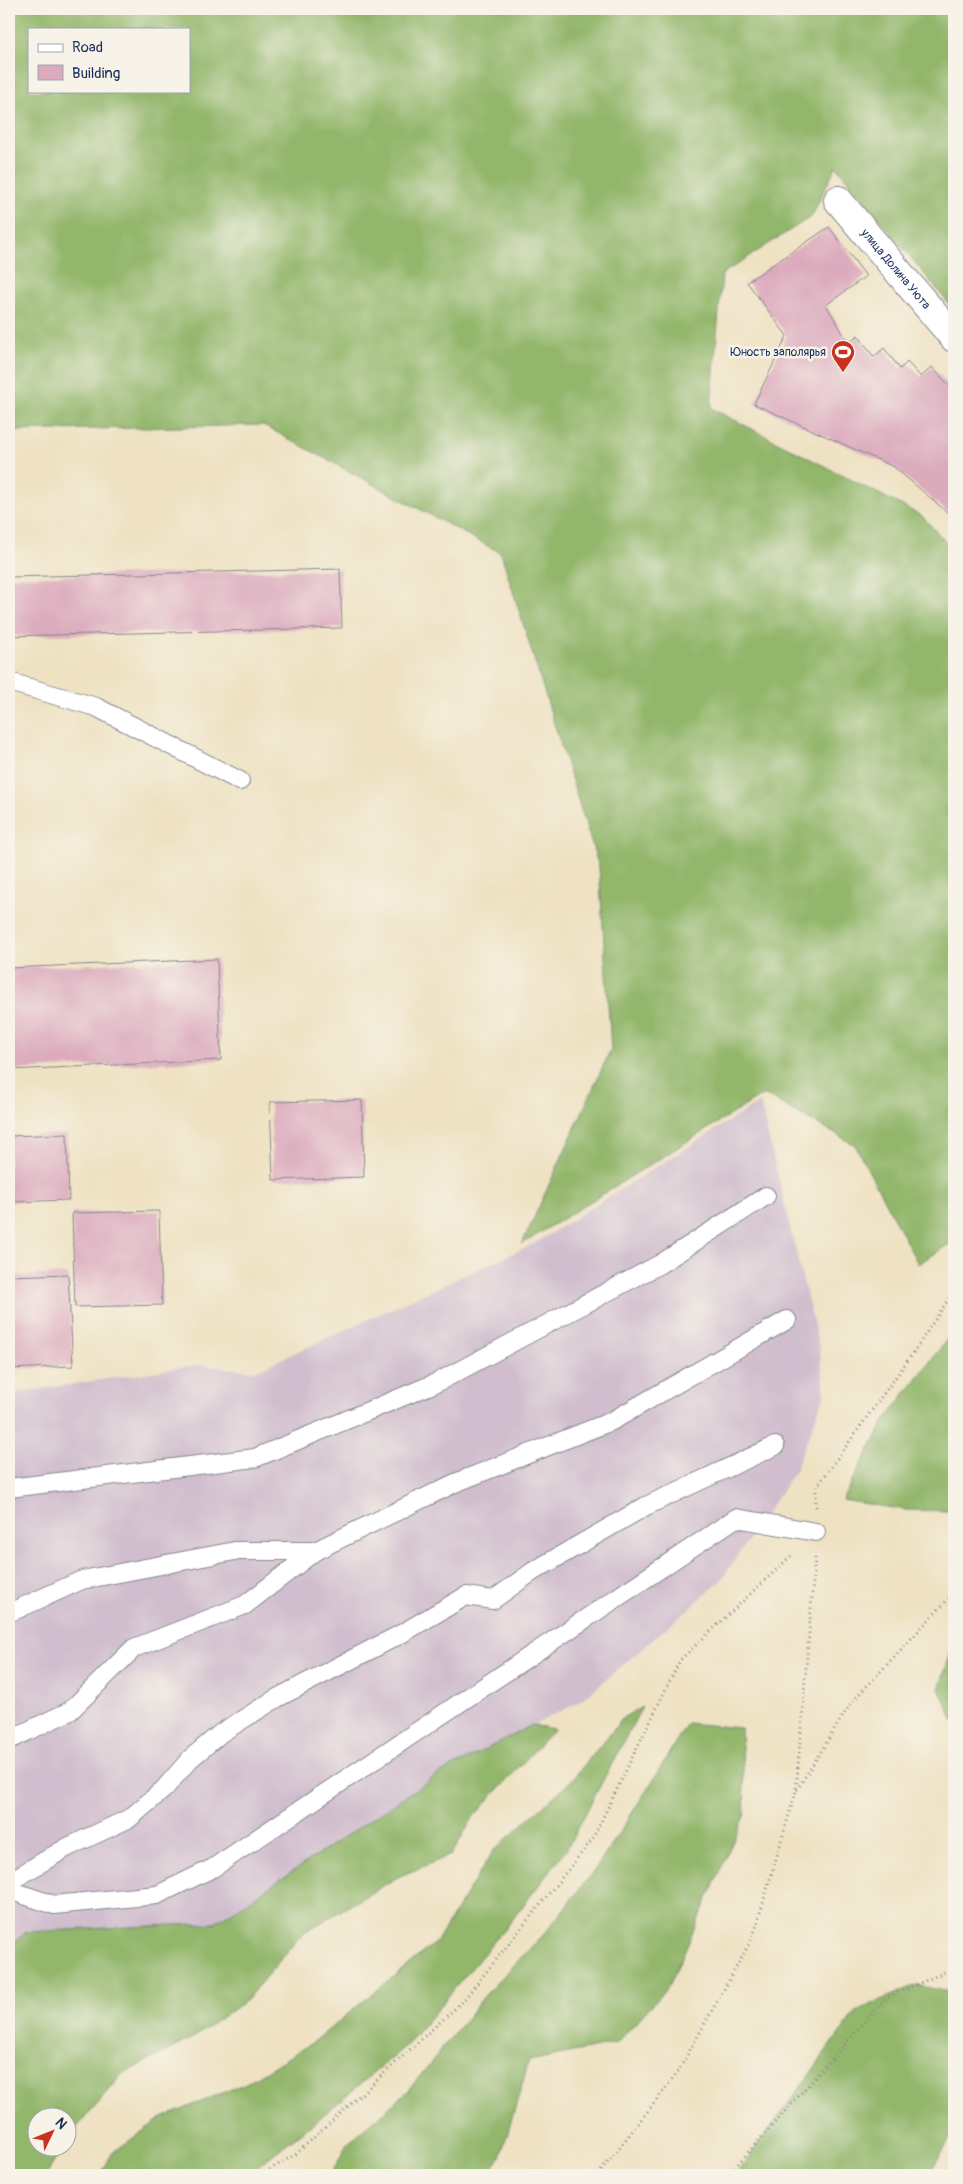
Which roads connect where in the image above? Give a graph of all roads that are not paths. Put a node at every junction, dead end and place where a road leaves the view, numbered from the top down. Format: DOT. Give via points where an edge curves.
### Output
graph roads {
  1 [pos="838,200"];
  2 [pos="954,338"];
  3 [pos="9,682"];
  4 [pos="240,781"];
  5 [pos="766,1196"];
  6 [pos="787,1320"];
  7 [pos="776,1446"];
  8 [pos="9,1488"];
  9 [pos="816,1532"];
  10 [pos="315,1551"];
  11 [pos="9,1612"];
  12 [pos="9,1740"];
  13 [pos="9,1882"];
  14 [pos="9,1890"];
  1 -- 2 [label="street, улица Долина Уюта"];
  3 -- 4 [label="lane" via="96,708"];
  5 -- 8 [label="lane" via="660,1264 438,1382 255,1458"];
  6 -- 10 [label="lane" via="612,1421 455,1483"];
  7 -- 13 [label="lane" via="646,1506 532,1572 493,1600 466,1596 401,1634 277,1698 221,1733 130,1818 66,1848"];
  9 -- 14 [label="lane" via="736,1518 213,1868 157,1895 54,1905"];
  10 -- 11 [label="lane" via="235,1551 82,1580"];
  10 -- 12 [label="lane" via="245,1605 134,1648 70,1711"];
}
